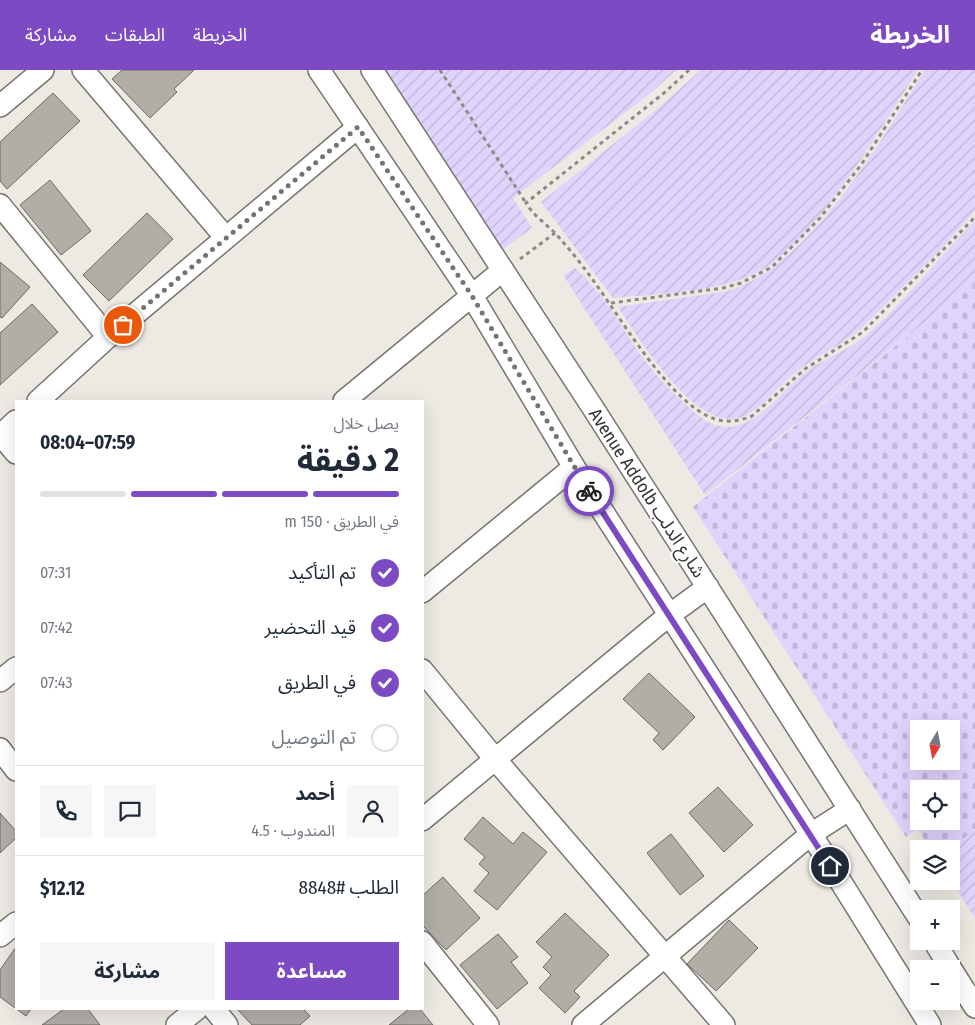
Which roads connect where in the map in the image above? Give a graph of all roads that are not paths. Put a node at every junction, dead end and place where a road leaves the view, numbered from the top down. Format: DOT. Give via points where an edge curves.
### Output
graph roads {
  1 [pos="44,70"];
  2 [pos="83,70"];
  3 [pos="319,70"];
  4 [pos="372,70"];
  5 [pos="0,106"];
  6 [pos="358,127"];
  7 [pos="0,205"];
  8 [pos="226,238"];
  9 [pos="503,270"];
  10 [pos="472,296"];
  11 [pos="108,338"];
  12 [pos="39,400"];
  13 [pos="345,400"];
  14 [pos="4,432"];
  15 [pos="15,451"];
  16 [pos="574,468"];
  17 [pos="708,587"];
  18 [pos="424,590"];
  19 [pos="668,616"];
  20 [pos="15,669"];
  21 [pos="424,672"];
  22 [pos="0,681"];
  23 [pos="0,749"];
  24 [pos="495,758"];
  25 [pos="15,769"];
  26 [pos="850,809"];
  27 [pos="424,818"];
  28 [pos="810,834"];
  29 [pos="910,904"];
  30 [pos="15,924"];
  31 [pos="0,936"];
  32 [pos="424,945"];
  33 [pos="667,956"];
  34 [pos="960,983"];
  35 [pos="975,1007"];
  36 [pos="196,1010"];
  37 [pos="215,1010"];
  38 [pos="177,1025"];
  39 [pos="227,1025"];
  40 [pos="488,1025"];
  41 [pos="583,1025"];
  42 [pos="724,1025"];
  43 [pos="930,1025"];
  1 -- 5 [label="street"];
  2 -- 8 [label="street"];
  3 -- 6 [label="street"];
  4 -- 9 [label="street, Avenue Addolb شارع الدلب"];
  6 -- 8 [label="street"];
  6 -- 10 [label="street"];
  7 -- 11 [label="street"];
  8 -- 11 [label="street"];
  9 -- 10 [label="street"];
  9 -- 17 [label="street, Avenue Addolb شارع الدلب"];
  10 -- 13 [label="street"];
  10 -- 16 [label="street"];
  11 -- 12 [label="street"];
  14 -- 15 [label="street"];
  16 -- 18 [label="street"];
  16 -- 19 [label="street"];
  17 -- 19 [label="street"];
  17 -- 26 [label="street, Avenue Addolb شارع الدلب"];
  19 -- 24 [label="street"];
  19 -- 28 [label="street"];
  20 -- 22 [label="street"];
  21 -- 24 [label="street"];
  23 -- 25 [label="street"];
  24 -- 27 [label="street"];
  24 -- 33 [label="street"];
  26 -- 28 [label="street"];
  26 -- 29 [label="street, Avenue Addolb شارع الدلب"];
  28 -- 33 [label="street"];
  28 -- 43 [label="street"];
  30 -- 31 [label="street"];
  32 -- 40 [label="street"];
  33 -- 41 [label="street"];
  33 -- 42 [label="street"];
  34 -- 35 [label="street"];
  36 -- 38 [label="street"];
  37 -- 39 [label="street"];
}
